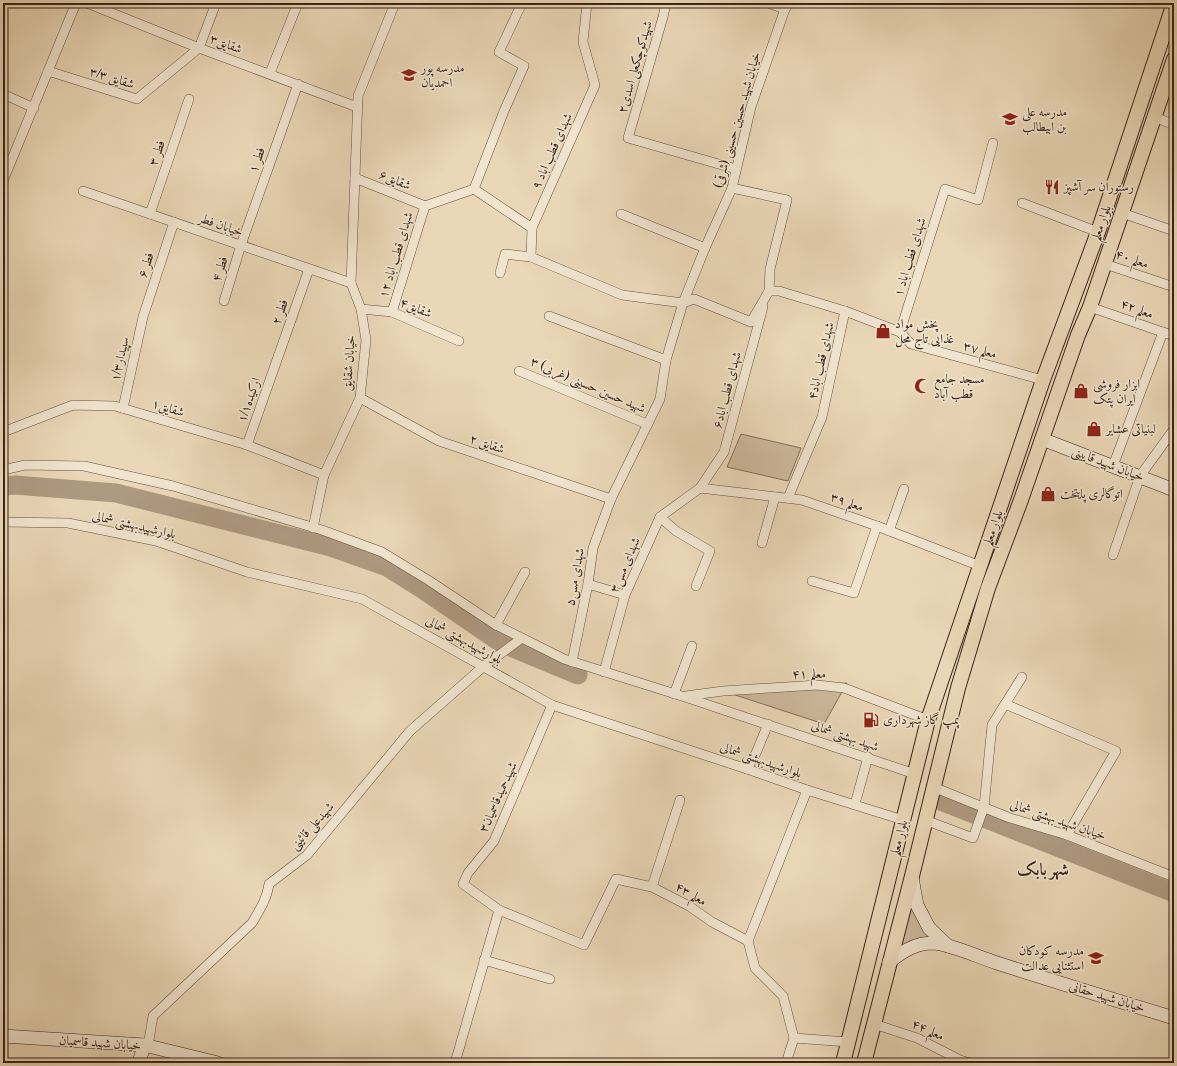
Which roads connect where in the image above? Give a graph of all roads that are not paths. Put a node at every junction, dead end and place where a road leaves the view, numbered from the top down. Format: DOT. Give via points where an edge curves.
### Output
graph roads {
  1 [pos="76,3"];
  2 [pos="87,3"];
  3 [pos="216,3"];
  4 [pos="298,3"];
  5 [pos="395,3"];
  6 [pos="522,3"];
  7 [pos="587,3"];
  8 [pos="666,3"];
  9 [pos="768,3"];
  10 [pos="1174,3"];
  11 [pos="787,6"];
  12 [pos="199,48"];
  13 [pos="1174,59"];
  14 [pos="48,71"];
  15 [pos="270,73"];
  16 [pos="1172,74"];
  17 [pos="298,84"];
  18 [pos="3,94"];
  19 [pos="189,99"];
  20 [pos="357,107"];
  21 [pos="34,108"];
  22 [pos="1154,117"];
  23 [pos="1174,125"];
  24 [pos="993,143"];
  25 [pos="736,169"];
  26 [pos="355,178"];
  27 [pos="3,181"];
  28 [pos="732,188"];
  29 [pos="474,189"];
  30 [pos="83,191"];
  31 [pos="1022,203"];
  32 [pos="425,206"];
  33 [pos="1122,213"];
  34 [pos="150,214"];
  35 [pos="621,214"];
  36 [pos="174,222"];
  37 [pos="532,228"];
  38 [pos="1174,231"];
  39 [pos="1098,232"];
  40 [pos="241,245"];
  41 [pos="705,248"];
  42 [pos="531,257"];
  43 [pos="1105,264"];
  44 [pos="309,268"];
  45 [pos="500,273"];
  46 [pos="351,283"];
  47 [pos="1174,287"];
  48 [pos="768,292"];
  49 [pos="224,301"];
  50 [pos="683,303"];
  51 [pos="1090,307"];
  52 [pos="361,309"];
  53 [pos="845,311"];
  54 [pos="392,312"];
  55 [pos="143,316"];
  56 [pos="549,316"];
  57 [pos="900,332"];
  58 [pos="1061,332"];
  59 [pos="1163,332"];
  60 [pos="1078,335"];
  61 [pos="1174,336"];
  62 [pos="459,340"];
  63 [pos="666,360"];
  64 [pos="275,364"];
  65 [pos="519,371"];
  66 [pos="1043,380"];
  67 [pos="360,398"];
  68 [pos="123,408"];
  69 [pos="647,424"];
  70 [pos="1174,429"];
  71 [pos="3,432"];
  72 [pos="1042,439"];
  73 [pos="247,445"];
  74 [pos="1113,466"];
  75 [pos="3,470"];
  76 [pos="324,475"];
  77 [pos="1140,476"];
  78 [pos="700,488"];
  79 [pos="904,489"];
  80 [pos="1174,490"];
  81 [pos="775,497"];
  82 [pos="788,498"];
  83 [pos="611,500"];
  84 [pos="660,517"];
  85 [pos="3,522"];
  86 [pos="876,526"];
  87 [pos="313,528"];
  88 [pos="889,531"];
  89 [pos="762,543"];
  90 [pos="1113,555"];
  91 [pos="980,566"];
  92 [pos="525,572"];
  93 [pos="812,581"];
  94 [pos="974,583"];
  95 [pos="588,584"];
  96 [pos="696,586"];
  97 [pos="988,588"];
  98 [pos="625,595"];
  99 [pos="496,625"];
  100 [pos="522,638"];
  101 [pos="692,646"];
  102 [pos="572,662"];
  103 [pos="484,666"];
  104 [pos="604,672"];
  105 [pos="1022,677"];
  106 [pos="674,694"];
  107 [pos="685,697"];
  108 [pos="1005,704"];
  109 [pos="552,705"];
  110 [pos="928,720"];
  111 [pos="766,728"];
  112 [pos="868,758"];
  113 [pos="748,769"];
  114 [pos="915,774"];
  115 [pos="933,787"];
  116 [pos="807,790"];
  117 [pos="680,800"];
  118 [pos="855,804"];
  119 [pos="984,807"];
  120 [pos="904,820"];
  121 [pos="925,820"];
  122 [pos="1067,835"];
  123 [pos="912,876"];
  124 [pos="1174,877"];
  125 [pos="652,888"];
  126 [pos="499,910"];
  127 [pos="748,941"];
  128 [pos="948,946"];
  129 [pos="484,960"];
  130 [pos="889,962"];
  131 [pos="550,979"];
  132 [pos="1174,1018"];
  133 [pos="874,1024"];
  134 [pos="3,1036"];
  135 [pos="794,1038"];
  136 [pos="848,1042"];
  137 [pos="146,1046"];
  138 [pos="139,1063"];
  139 [pos="218,1063"];
  140 [pos="455,1063"];
  141 [pos="786,1063"];
  142 [pos="843,1063"];
  143 [pos="864,1063"];
  144 [pos="970,1063"];
  1 -- 14 [label="street"];
  2 -- 12 [label="street, شقایق۳"];
  3 -- 12 [label="street"];
  4 -- 15 [label="street"];
  5 -- 20 [label="street, خیابان شقایق" via="358,96"];
  6 -- 29 [label="street" via="499,52 524,66"];
  7 -- 37 [label="street, شهدای قطب اباد ۹" via="583,42 595,85"];
  8 -- 25 [label="street, شهیدکوچکعلی اسدی۲" via="628,138"];
  9 -- 11 [label="street"];
  10 -- 39 [label="main road, بلوار معلم"];
  11 -- 25 [label="street, خیابان شهید حسین حسینی (شرقی)" via="751,107"];
  12 -- 14 [label="street, شقایق ۳/۳" via="137,99"];
  12 -- 15 [label="street, شقایق۳"];
  13 -- 16 [label="main road, بلوار معلم"];
  14 -- 21 [label="street"];
  15 -- 17 [label="street, شقایق۳"];
  16 -- 22 [label="main road, بلوار معلم"];
  17 -- 20 [label="street, شقایق۳"];
  17 -- 40 [label="street, فطر ۱"];
  18 -- 21 [label="street"];
  19 -- 34 [label="street, فطر ۳"];
  20 -- 26 [label="street, خیابان شقایق"];
  21 -- 27 [label="street"];
  22 -- 23 [label="street"];
  22 -- 33 [label="main road, بلوار معلم"];
  24 -- 57 [label="street, شهدای قطب اباد ۱" via="978,200 945,189"];
  25 -- 28 [label="street, خیابان شهید حسین حسینی (شرقی)"];
  26 -- 32 [label="street, شقایق۶"];
  26 -- 46 [label="street, خیابان شقایق"];
  28 -- 41 [label="street, خیابان شهید حسین حسینی (شرقی)"];
  28 -- 48 [label="street" via="787,200 770,269"];
  29 -- 32 [label="street"];
  29 -- 37 [label="street"];
  30 -- 34 [label="street, خیابان فطر"];
  31 -- 39 [label="street"];
  32 -- 54 [label="street, شهدای قطب اباد ۱۲"];
  33 -- 38 [label="street"];
  33 -- 43 [label="main road, بلوار معلم"];
  34 -- 36 [label="street, خیابان فطر"];
  35 -- 41 [label="street"];
  36 -- 40 [label="street, خیابان فطر"];
  36 -- 55 [label="street, فطر ۶"];
  37 -- 42 [label="street"];
  39 -- 58 [label="main road, بلوار معلم"];
  40 -- 44 [label="street, خیابان فطر"];
  40 -- 49 [label="street, فطر ۴"];
  41 -- 50 [label="street, خیابان شهید حسین حسینی (شرقی)"];
  42 -- 45 [label="street" via="505,254"];
  42 -- 50 [label="street" via="622,296"];
  43 -- 47 [label="street, معلم ۴۰"];
  43 -- 51 [label="main road, بلوار معلم"];
  44 -- 46 [label="street, خیابان فطر"];
  44 -- 64 [label="street, فطر ۲"];
  46 -- 52 [label="street, خیابان شقایق"];
  48 -- 50 [label="street" via="751,322 694,300"];
  48 -- 53 [label="street" via="792,294"];
  48 -- 78 [label="street, شهدای قطب اباد۶" via="724,452"];
  50 -- 63 [label="street, خیابان شهید حسین حسینی (شرقی)"];
  51 -- 59 [label="street, معلم ۴۲"];
  51 -- 60 [label="main road, بلوار معلم"];
  52 -- 54 [label="street, شقایق۴"];
  52 -- 67 [label="street, خیابان شقایق" via="366,340"];
  53 -- 57 [label="street"];
  53 -- 82 [label="street, شهدای قطب اباد۴" via="822,417"];
  54 -- 62 [label="street, شقایق۴"];
  55 -- 68 [label="street, سپیدار۱/۳"];
  56 -- 63 [label="street"];
  57 -- 66 [label="street, معلم ۳۷" via="911,344"];
  58 -- 60 [label="main road"];
  58 -- 66 [label="main road, بلوار معلم"];
  59 -- 61 [label="street, معلم ۴۲"];
  59 -- 74 [label="street"];
  60 -- 72 [label="main road, بلوار معلم"];
  63 -- 69 [label="street, خیابان شهید حسین حسینی (شرقی)" via="660,399"];
  64 -- 73 [label="street, ارکیده۱/۱"];
  65 -- 69 [label="street, شهید حسین حسینی (غربی) ۳"];
  66 -- 91 [label="main road, بلوار معلم"];
  67 -- 76 [label="street, خیابان شقایق"];
  67 -- 83 [label="street, شقایق ۲" via="439,441"];
  68 -- 71 [label="street, شقایق۱" via="73,405"];
  68 -- 73 [label="street, شقایق۱"];
  69 -- 83 [label="street, شهدای مس۵"];
  70 -- 77 [label="street"];
  72 -- 74 [label="main road, خیابان شهید قایینی"];
  72 -- 97 [label="main road, بلوار معلم"];
  73 -- 76 [label="street, شقایق۱"];
  74 -- 77 [label="main road, خیابان شهید قایینی"];
  75 -- 87 [label="street" via="26,465 84,466 173,486"];
  76 -- 87 [label="street, خیابان شقایق"];
  77 -- 80 [label="main road, خیابان شهید قایینی"];
  77 -- 90 [label="street"];
  78 -- 81 [label="street, معلم ۳۹"];
  78 -- 84 [label="street, شهدای مس۳"];
  79 -- 88 [label="street"];
  81 -- 82 [label="street, معلم ۳۹"];
  81 -- 89 [label="street"];
  82 -- 86 [label="street, معلم ۳۹" via="802,500"];
  83 -- 95 [label="street, شهدای مس۵" via="593,548"];
  84 -- 96 [label="street" via="676,531 710,551"];
  84 -- 98 [label="street, شهدای مس۳"];
  85 -- 103 [label="street, بلوارشهیدبهشتی شمالی" via="68,523 156,541 246,572 362,599"];
  86 -- 88 [label="street, معلم ۳۹"];
  86 -- 93 [label="street" via="854,593"];
  87 -- 99 [label="street" via="382,552"];
  88 -- 91 [label="street, معلم ۳۹"];
  91 -- 94 [label="main road, بلوار معلم"];
  92 -- 99 [label="street"];
  94 -- 97 [label="main road"];
  94 -- 110 [label="main road, بلوار معلم"];
  95 -- 98 [label="street"];
  95 -- 102 [label="street, شهدای مس۵"];
  97 -- 115 [label="main road, بلوار معلم" via="958,688"];
  98 -- 104 [label="street, شهدای مس۳"];
  99 -- 100 [label="street"];
  100 -- 102 [label="street"];
  100 -- 103 [label="street, شهیدعلی قائینی"];
  101 -- 106 [label="street"];
  102 -- 104 [label="street"];
  103 -- 109 [label="street, بلوارشهیدبهشتی شمالی"];
  103 -- 137 [label="street, شهیدعلی قائینی" via="410,731 307,855 269,884 261,908 252,923 153,1016"];
  104 -- 106 [label="street"];
  105 -- 108 [label="street"];
  106 -- 107 [label="street"];
  107 -- 110 [label="street, معلم ۴۱" via="723,691 817,685 844,688"];
  107 -- 111 [label="street"];
  108 -- 119 [label="street" via="992,726"];
  108 -- 122 [label="street" via="1116,751"];
  109 -- 113 [label="street, بلوارشهیدبهشتی شمالی"];
  109 -- 126 [label="street, شهیدحمیدقاسمیان۳" via="494,841 468,873 463,884"];
  110 -- 114 [label="main road, بلوار معلم"];
  111 -- 112 [label="street, شهید بهشتی شمالی"];
  111 -- 113 [label="street"];
  112 -- 114 [label="street, شهید بهشتی شمالی"];
  112 -- 118 [label="street"];
  113 -- 116 [label="street, بلوارشهیدبهشتی شمالی"];
  114 -- 120 [label="main road, بلوار معلم"];
  115 -- 119 [label="street, خیابان شهید بهشتی شمالی"];
  115 -- 121 [label="main road, بلوار معلم"];
  116 -- 118 [label="street, بلوارشهیدبهشتی شمالی"];
  116 -- 127 [label="street"];
  117 -- 125 [label="street"];
  118 -- 120 [label="street, بلوارشهیدبهشتی شمالی"];
  119 -- 121 [label="street" via="973,838"];
  119 -- 122 [label="street, خیابان شهید بهشتی شمالی" via="1010,818"];
  120 -- 136 [label="main road, بلوار معلم"];
  121 -- 123 [label="main road, بلوار معلم"];
  122 -- 124 [label="street, خیابان شهید بهشتی شمالی"];
  123 -- 128 [label="main road" via="917,905 929,928"];
  123 -- 130 [label="main road, بلوار معلم"];
  125 -- 126 [label="street, معلم ۴۳" via="616,880 584,945"];
  125 -- 127 [label="street, معلم ۴۳" via="689,906 712,922"];
  126 -- 129 [label="street"];
  127 -- 135 [label="street" via="755,968 783,996"];
  128 -- 130 [label="main road" via="933,943 918,945"];
  128 -- 132 [label="main road, خیابان شهید حقانی"];
  129 -- 131 [label="street"];
  129 -- 140 [label="street"];
  130 -- 133 [label="main road, بلوار معلم"];
  133 -- 143 [label="main road, بلوار معلم"];
  133 -- 144 [label="street, معلم ۴۴" via="917,1038"];
  134 -- 137 [label="main road, خیابان شهید قاسمیان"];
  135 -- 136 [label="street"];
  135 -- 141 [label="street"];
  136 -- 142 [label="main road, بلوار معلم"];
  137 -- 138 [label="main road"];
  137 -- 139 [label="main road, خیابان شهید قاسمیان"];
}
